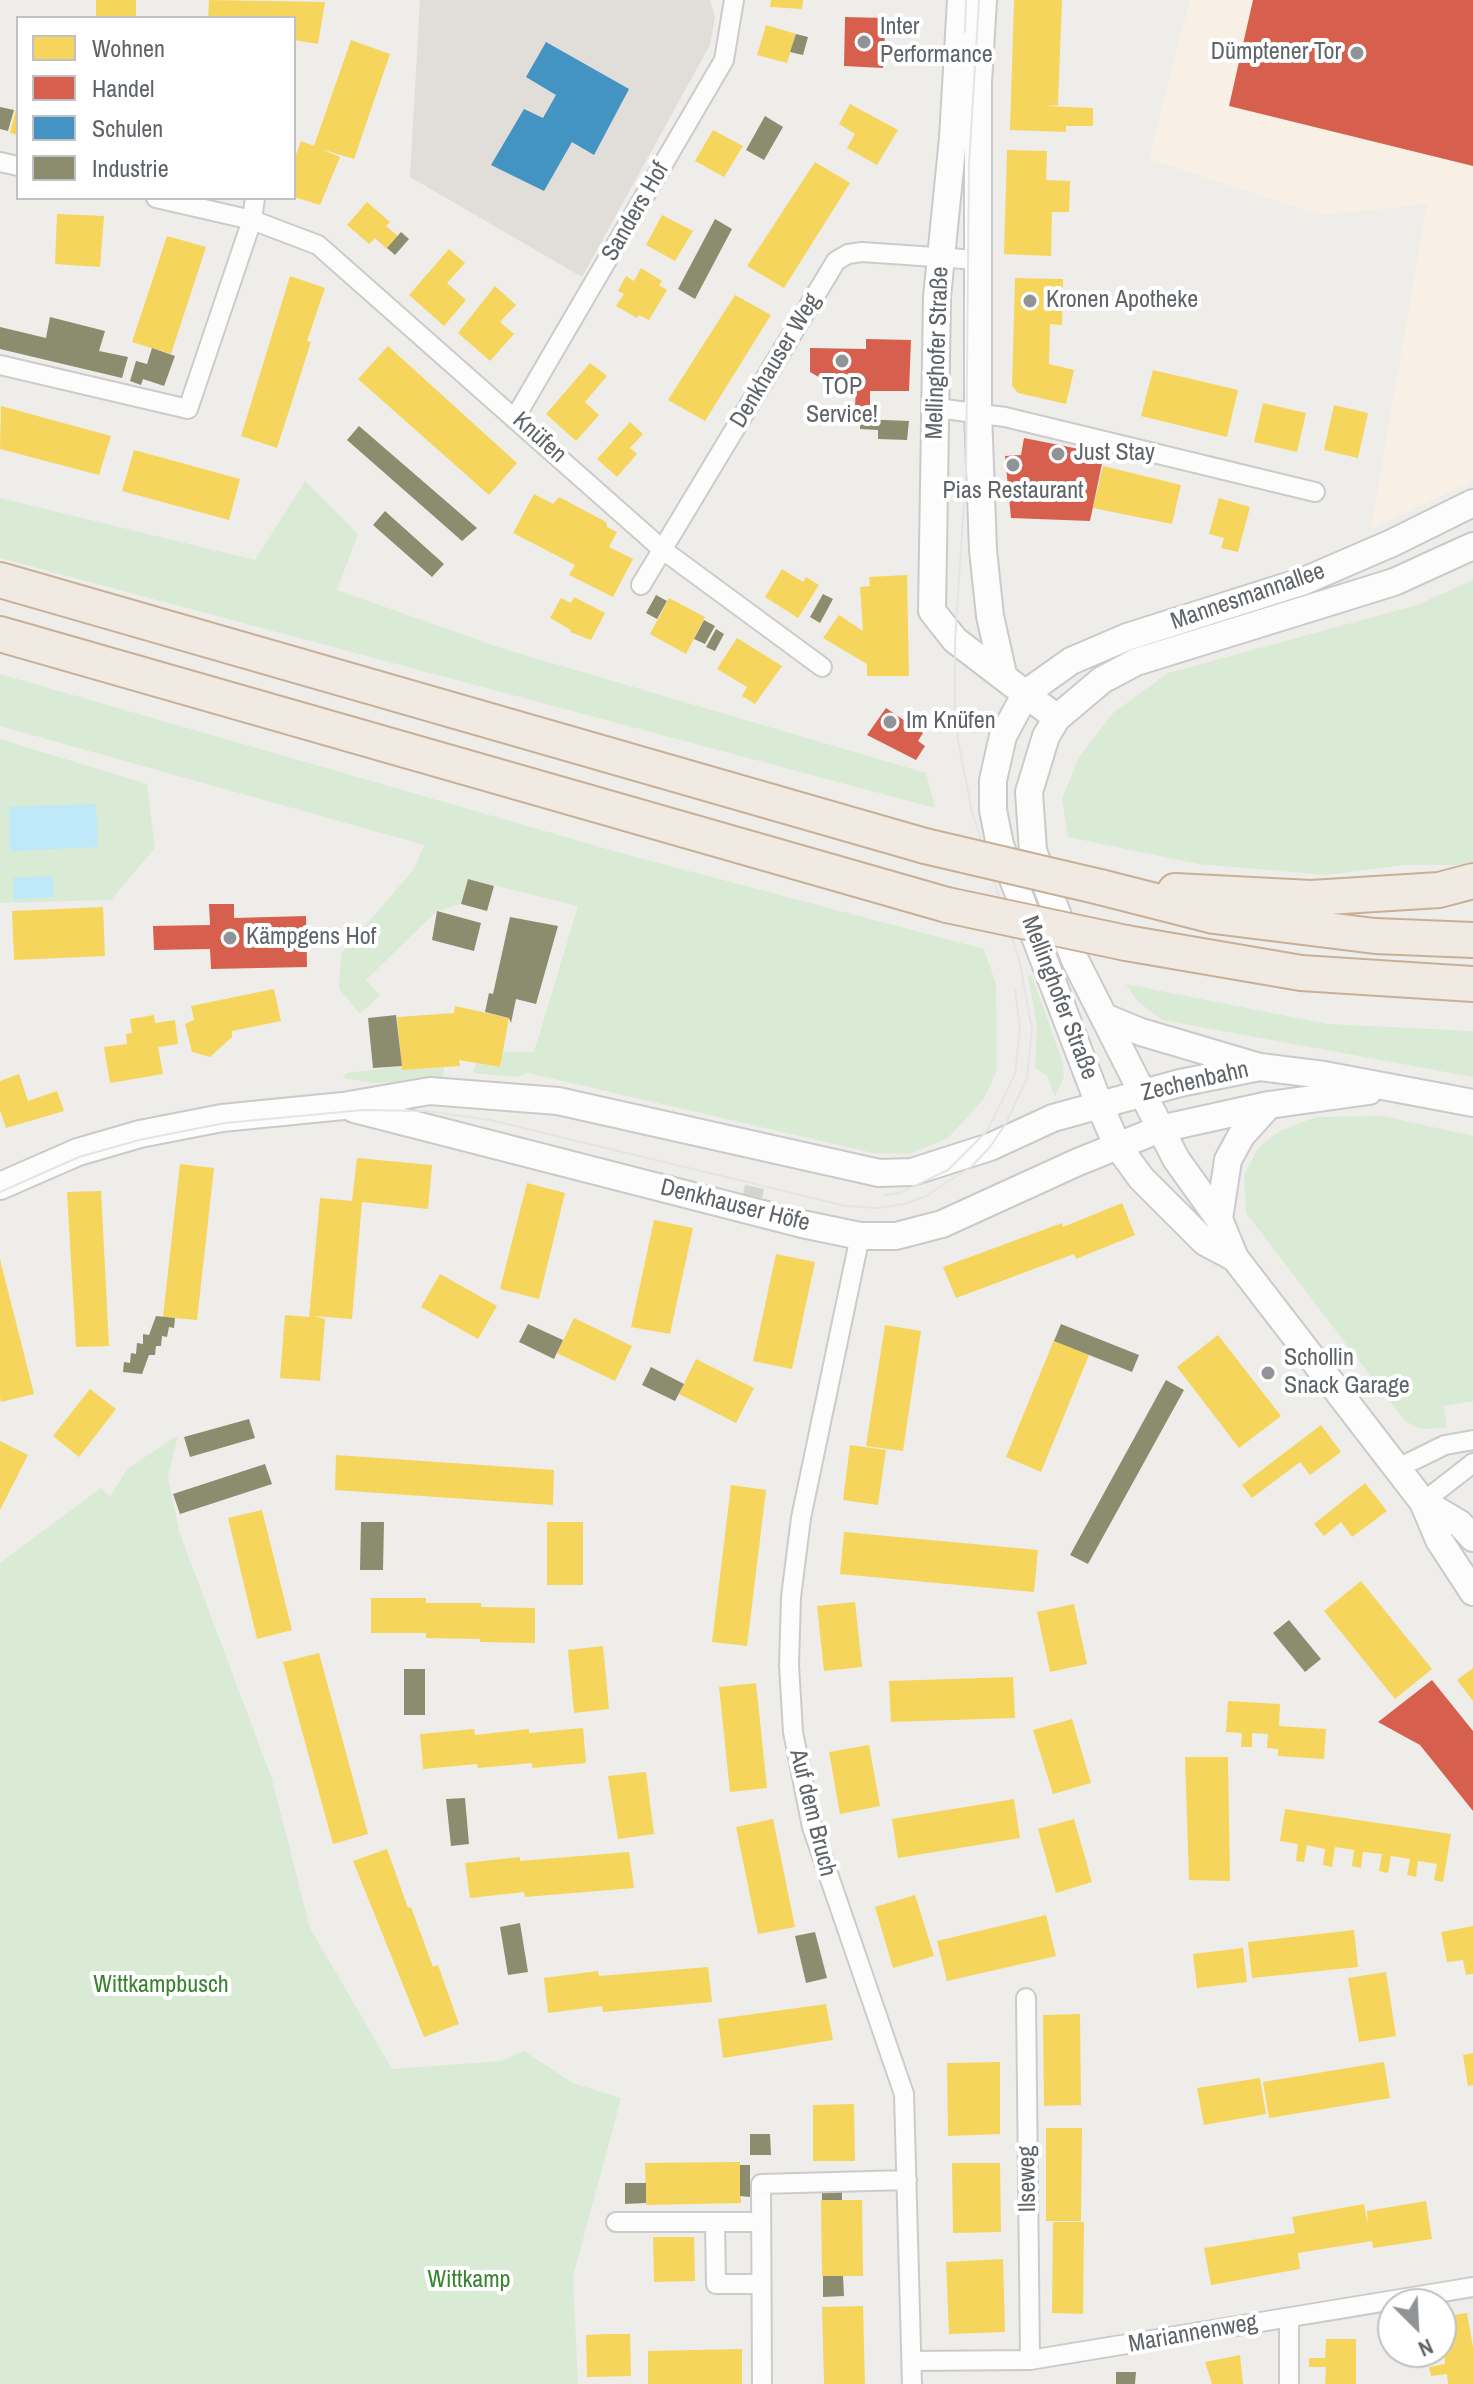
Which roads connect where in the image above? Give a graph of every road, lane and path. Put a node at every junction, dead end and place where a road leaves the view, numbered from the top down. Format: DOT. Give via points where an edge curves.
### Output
graph roads {
  1 [pos="734,0"];
  2 [pos="961,0"];
  3 [pos="983,0"];
  4 [pos="168,200"];
  5 [pos="255,200"];
  6 [pos="252,220"];
  7 [pos="941,256"];
  8 [pos="978,260"];
  9 [pos="0,365"];
  10 [pos="937,408"];
  11 [pos="978,412"];
  12 [pos="516,416"];
  13 [pos="1315,492"];
  14 [pos="1473,503"];
  15 [pos="1473,546"];
  16 [pos="663,550"];
  17 [pos="0,580"];
  18 [pos="641,585"];
  19 [pos="990,616"];
  20 [pos="0,634"];
  21 [pos="955,640"];
  22 [pos="822,667"];
  23 [pos="1003,674"];
  24 [pos="1026,693"];
  25 [pos="1057,718"];
  26 [pos="1473,881"];
  27 [pos="1100,887"];
  28 [pos="1473,940"];
  29 [pos="1473,984"];
  30 [pos="1107,1018"];
  31 [pos="1260,1067"];
  32 [pos="1386,1088"];
  33 [pos="1143,1093"];
  34 [pos="1473,1103"];
  35 [pos="1099,1104"];
  36 [pos="1269,1105"];
  37 [pos="343,1106"];
  38 [pos="1160,1129"];
  39 [pos="1117,1145"];
  40 [pos="0,1186"];
  41 [pos="1219,1219"];
  42 [pos="860,1236"];
  43 [pos="1235,1258"];
  44 [pos="1473,1440"];
  45 [pos="1473,1463"];
  46 [pos="1398,1468"];
  47 [pos="1423,1502"];
  48 [pos="1473,1538"];
  49 [pos="1473,1592"];
  50 [pos="1026,1998"];
  51 [pos="907,2180"];
  52 [pos="616,2222"];
  53 [pos="715,2222"];
  54 [pos="759,2222"];
  55 [pos="761,2284"];
  56 [pos="1473,2287"];
  57 [pos="1289,2318"];
  58 [pos="1030,2360"];
  59 [pos="912,2361"];
  60 [pos="762,2384"];
  61 [pos="912,2384"];
  62 [pos="1289,2384"];
  1 -- 12 [label="street, Sanders Hof" via="724,60"];
  2 -- 7 [label="main road, Mellinghofer Straße"];
  3 -- 8 [label="main road, Mellinghofer Straße"];
  4 -- 6 [label="street, Knüfen"];
  5 -- 6 [label="street"];
  6 -- 9 [label="street" via="188,409"];
  6 -- 12 [label="street, Knüfen" via="318,245"];
  7 -- 8 [label="street, Denkhauser Weg"];
  7 -- 10 [label="main road, Mellinghofer Straße"];
  7 -- 16 [label="street, Denkhauser Weg" via="862,252 836,261"];
  8 -- 11 [label="main road, Mellinghofer Straße"];
  10 -- 11 [label="street"];
  10 -- 21 [label="main road, Mellinghofer Straße" via="930,593 938,623"];
  11 -- 13 [label="street"];
  11 -- 19 [label="main road, Mellinghofer Straße"];
  12 -- 16 [label="street, Knüfen"];
  14 -- 24 [label="main road, Mannesmannallee" via="1304,581 1127,637 1071,661"];
  15 -- 25 [label="main road, Mannesmannallee" via="1380,587 1136,662 1102,680"];
  16 -- 18 [label="street, Denkhauser Weg"];
  16 -- 22 [label="street, Knüfen"];
  17 -- 27 [label="highway, bridge" via="925,846"];
  19 -- 21 [label="main road"];
  19 -- 23 [label="main road, Mellinghofer Straße"];
  20 -- 29 [label="highway, bridge" via="947,905 1301,973"];
  21 -- 23 [label="main road, Mellinghofer Straße"];
  23 -- 24 [label="main road, Mellinghofer Straße"];
  24 -- 25 [label="main road, Mellinghofer Straße"];
  24 -- 35 [label="main road, Mellinghofer Straße" via="1003,736 993,780 993,810 1000,845"];
  25 -- 30 [label="main road, Mellinghofer Straße" via="1029,792 1033,851 1075,960"];
  26 -- 27 [label="highway" via="1439,890 1311,898"];
  27 -- 28 [label="highway" via="1214,916 1375,936"];
  30 -- 31 [label="main road"];
  30 -- 33 [label="main road, Mellinghofer Straße"];
  31 -- 32 [label="main road, Zechenbahn"];
  31 -- 33 [label="main road, Zechenbahn"];
  32 -- 34 [label="main road, Zechenbahn"];
  32 -- 36 [label="main road, Zechenbahn"];
  33 -- 35 [label="main road, Zechenbahn"];
  33 -- 38 [label="main road, Mellinghofer Straße"];
  35 -- 37 [label="main road, Denkhauser Höfe" via="965,1157 912,1172 879,1173 558,1101 430,1091"];
  35 -- 39 [label="main road, Mellinghofer Straße"];
  36 -- 38 [label="main road, Zechenbahn"];
  36 -- 41 [label="main road" via="1228,1160"];
  37 -- 40 [label="main road, Denkhauser Höfe" via="222,1118 140,1134 78,1152"];
  37 -- 42 [label="main road, Denkhauser Höfe"];
  38 -- 39 [label="main road, Zechenbahn"];
  38 -- 41 [label="main road, Mellinghofer Straße"];
  39 -- 42 [label="main road, Denkhauser Höfe" via="942,1224 896,1236"];
  39 -- 43 [label="main road, Mellinghofer Straße" via="1141,1178 1205,1242"];
  41 -- 43 [label="main road, Mellinghofer Straße"];
  42 -- 51 [label="street, Auf dem Bruch" via="803,1506 789,1665 793,1732 812,1827 904,2094"];
  43 -- 46 [label="main road, Mellinghofer Straße"];
  44 -- 46 [label="street" via="1445,1445"];
  45 -- 47 [label="street"];
  46 -- 47 [label="main road, Mellinghofer Straße"];
  47 -- 48 [label="main road, Mellinghofer Straße"];
  47 -- 49 [label="main road, Mellinghofer Straße" via="1439,1540"];
  50 -- 58 [label="street, Ilseweg"];
  51 -- 54 [label="street" via="761,2184"];
  51 -- 59 [label="street, Auf dem Bruch"];
  52 -- 53 [label="street"];
  53 -- 54 [label="street"];
  53 -- 55 [label="street" via="716,2284"];
  54 -- 55 [label="street"];
  55 -- 60 [label="street"];
  56 -- 57 [label="street, Mariannenweg"];
  57 -- 58 [label="street, Mariannenweg"];
  57 -- 62 [label="street"];
  58 -- 59 [label="street, Mariannenweg"];
  59 -- 61 [label="street, Auf dem Bruch"];
}
